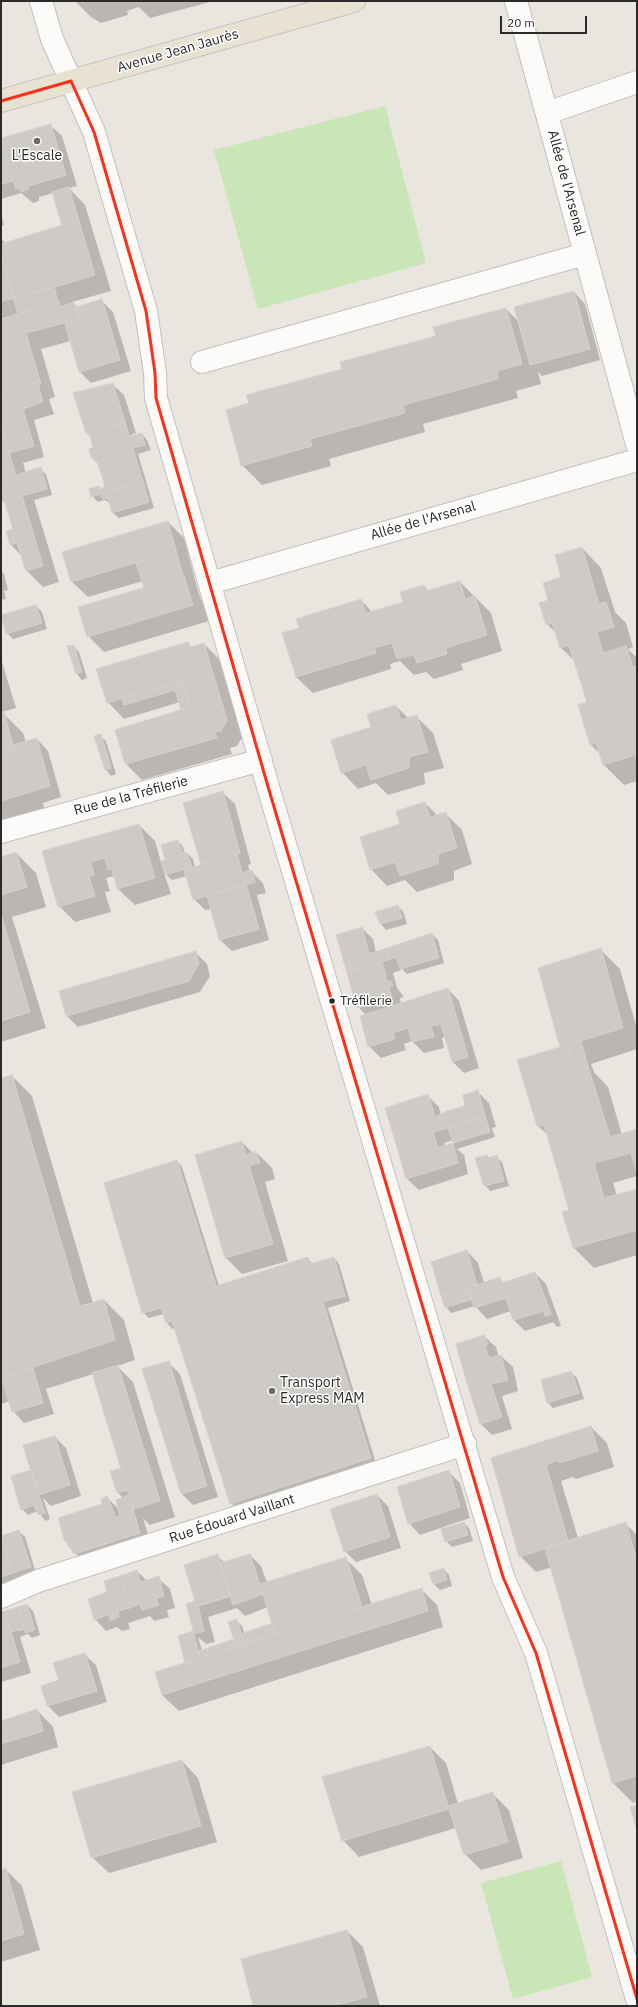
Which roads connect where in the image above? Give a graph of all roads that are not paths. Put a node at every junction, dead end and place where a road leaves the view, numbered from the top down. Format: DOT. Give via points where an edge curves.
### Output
graph roads {
  1 [pos="41,1"];
  2 [pos="354,1"];
  3 [pos="516,1"];
  4 [pos="71,80"];
  5 [pos="637,82"];
  6 [pos="1,101"];
  7 [pos="547,113"];
  8 [pos="586,254"];
  9 [pos="202,362"];
  10 [pos="637,444"];
  11 [pos="637,460"];
  12 [pos="210,583"];
  13 [pos="260,760"];
  14 [pos="1,832"];
  15 [pos="465,1444"];
  16 [pos="1,1597"];
  17 [pos="637,1999"];
  18 [pos="637,2002"];
  19 [pos="625,2006"];
  1 -- 4 [label="street" via="52,39"];
  2 -- 4 [label="main road, Avenue Jean Jaurès"];
  3 -- 7 [label="street, Allée de l'Arsenal"];
  4 -- 6 [label="main road, Avenue Jean Jaurès"];
  4 -- 12 [label="street" via="94,132 146,311 156,398"];
  5 -- 7 [label="street, Allée de l'Arsenal"];
  7 -- 8 [label="street, Allée de l'Arsenal"];
  8 -- 9 [label="street, Allée de l'Arsenal"];
  8 -- 10 [label="street, Allée de l'Arsenal"];
  11 -- 12 [label="street, Allée de l'Arsenal"];
  12 -- 13 [label="street"];
  13 -- 14 [label="street, Rue de la Tréfilerie"];
  13 -- 15 [label="street"];
  15 -- 16 [label="street, Rue Édouard Vaillant" via="38,1581"];
  15 -- 17 [label="street" via="503,1577 536,1653"];
  18 -- 19 [label="street"];
}
